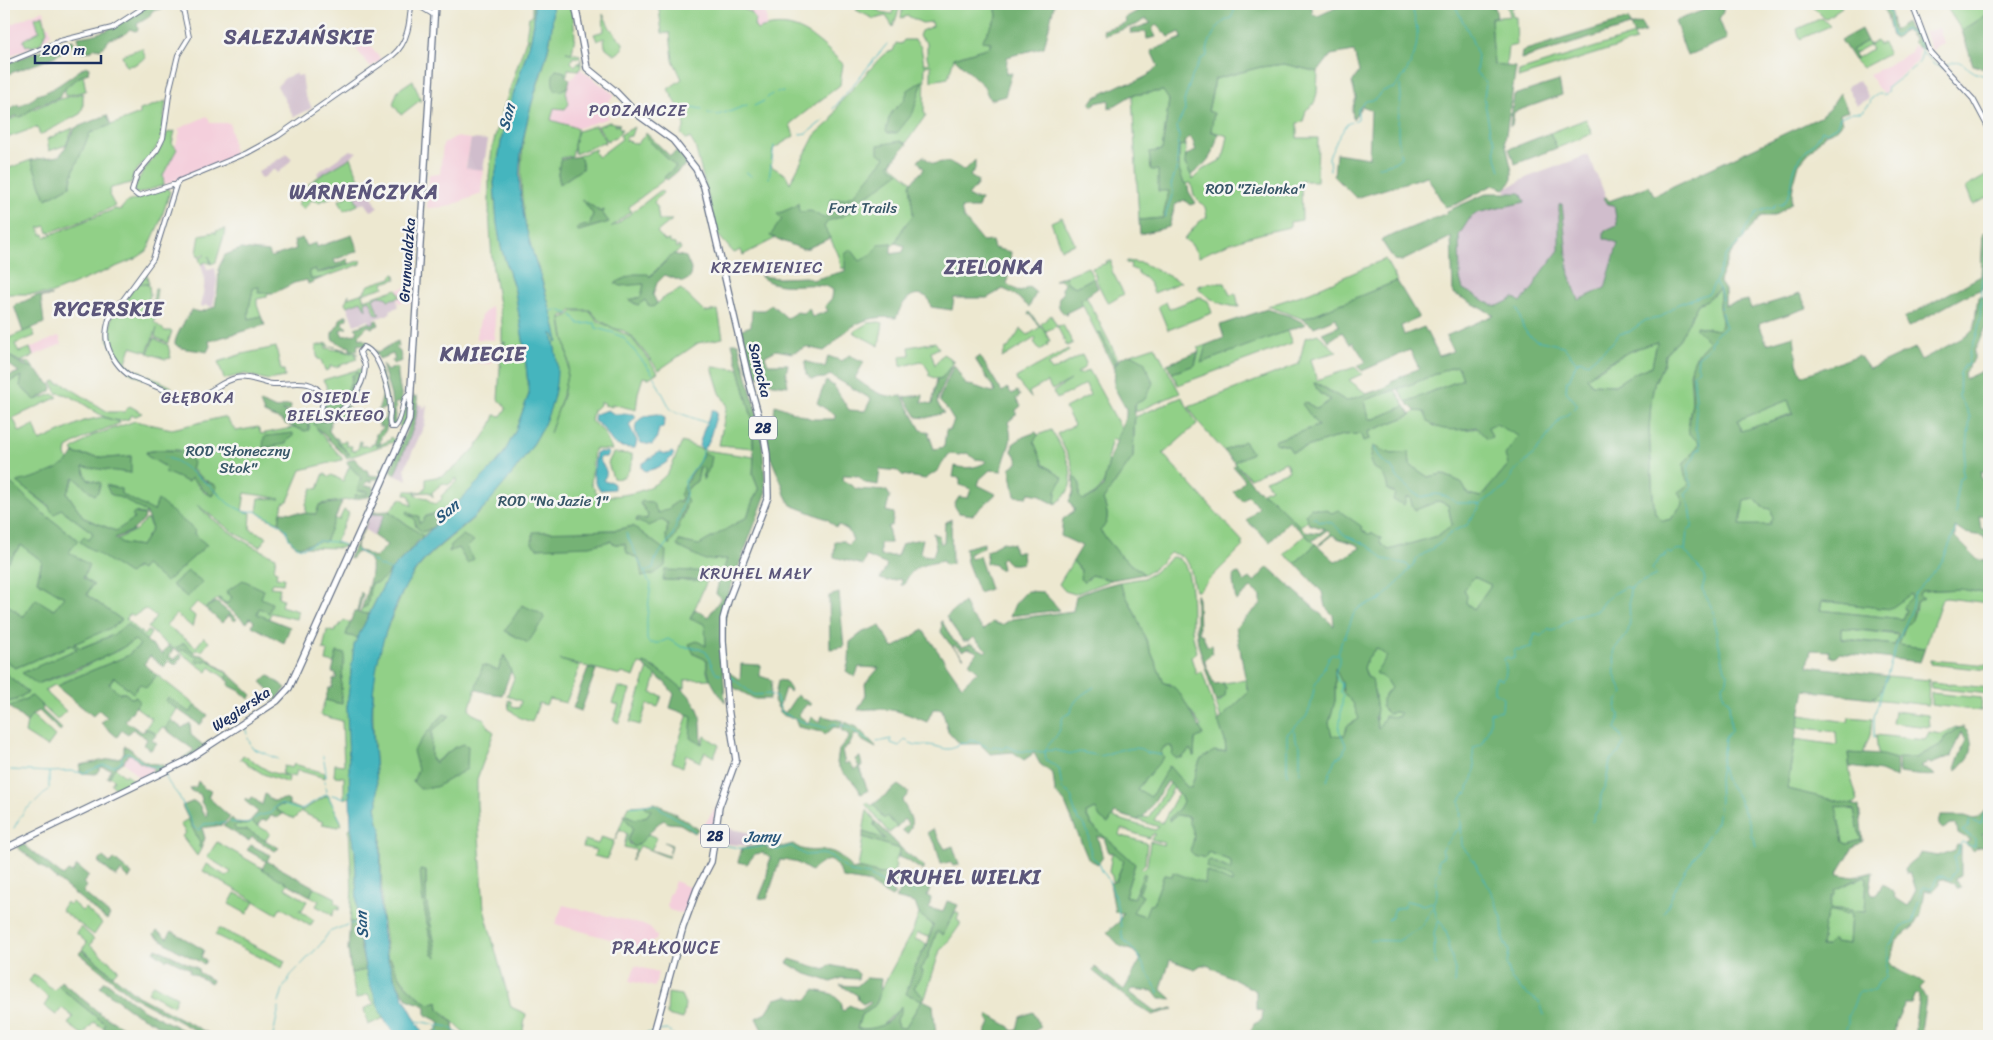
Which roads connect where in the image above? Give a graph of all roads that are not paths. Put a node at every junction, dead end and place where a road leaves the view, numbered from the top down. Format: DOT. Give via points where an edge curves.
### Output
graph roads {
  1 [pos="150,4"];
  2 [pos="182,4"];
  3 [pos="410,4"];
  4 [pos="416,4"];
  5 [pos="435,4"];
  6 [pos="575,4"];
  7 [pos="1912,4"];
  8 [pos="421,7"];
  9 [pos="410,11"];
  10 [pos="434,15"];
  11 [pos="4,64"];
  12 [pos="1989,129"];
  13 [pos="174,184"];
  14 [pos="174,190"];
  15 [pos="412,392"];
  16 [pos="370,509"];
  17 [pos="4,849"];
  18 [pos="702,879"];
  19 [pos="693,886"];
  20 [pos="653,1036"];
  1 -- 11 [label="street" via="112,28 54,43"];
  2 -- 13 [label="street" via="189,37 178,55 170,85 164,135 136,177 132,191 138,196"];
  3 -- 9 [label="street"];
  4 -- 8 [label="street"];
  5 -- 10 [label="main road, Grunwaldzka"];
  6 -- 18 [label="main road, Sanocka / 28" via="585,65 641,118 673,140 701,177 764,436 768,497 723,619 726,686 736,754 719,807 713,858"];
  7 -- 12 [label="street" via="1928,48 1974,99"];
  8 -- 9 [label="street"];
  8 -- 10 [label="street"];
  9 -- 13 [label="street" via="402,47 381,63 278,136"];
  10 -- 15 [label="main road, Grunwaldzka"];
  13 -- 14 [label="street"];
  13 -- 14 [label="street"];
  14 -- 15 [label="street" via="153,259 109,319 106,340 124,371 132,377 186,396 206,394 227,381 242,377 273,384 300,382 321,394 324,402 320,415 327,419 341,410 357,391 364,371 360,352 364,347 384,375 390,402 390,427 398,424 406,397"];
  15 -- 16 [label="main road, Grunwaldzka" via="408,425"];
  16 -- 17 [label="main road, Węgierska" via="283,695 184,762"];
  18 -- 19 [label="main road"];
  18 -- 20 [label="main road, 28" via="682,928"];
}
